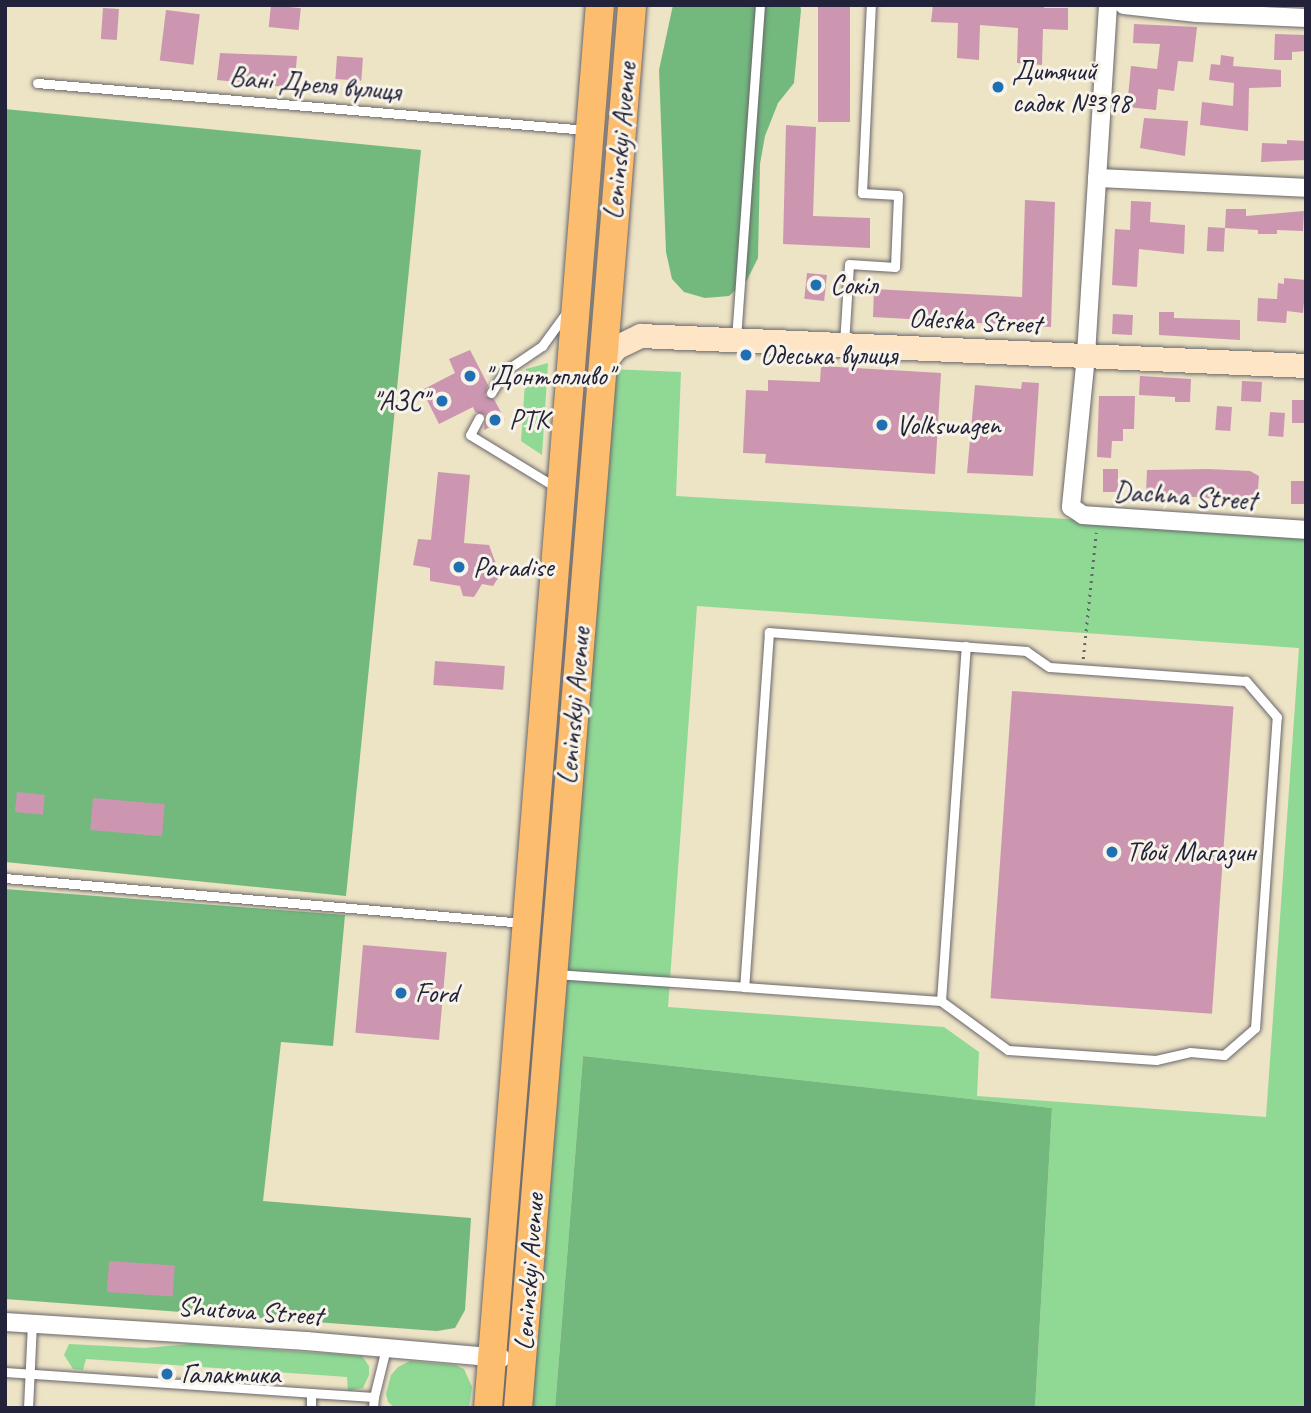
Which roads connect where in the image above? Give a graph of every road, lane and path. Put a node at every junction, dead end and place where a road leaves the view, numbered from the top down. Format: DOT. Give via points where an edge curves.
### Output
graph roads {
  1 [pos="600,5"];
  2 [pos="632,5"];
  3 [pos="760,5"];
  4 [pos="871,5"];
  5 [pos="1108,5"];
  6 [pos="1124,5"];
  7 [pos="1306,18"];
  8 [pos="37,83"];
  9 [pos="589,130"];
  10 [pos="587,177"];
  11 [pos="617,178"];
  12 [pos="1097,178"];
  13 [pos="1306,188"];
  14 [pos="577,297"];
  15 [pos="608,298"];
  16 [pos="641,336"];
  17 [pos="736,341"];
  18 [pos="845,344"];
  19 [pos="1086,356"];
  20 [pos="602,366"];
  21 [pos="1306,366"];
  22 [pos="491,393"];
  23 [pos="478,418"];
  24 [pos="562,492"];
  25 [pos="1097,516"];
  26 [pos="1306,530"];
  27 [pos="966,646"];
  28 [pos="1082,669"];
  29 [pos="5,878"];
  30 [pos="527,923"];
  31 [pos="538,972"];
  32 [pos="744,987"];
  33 [pos="941,1001"];
  34 [pos="5,1322"];
  35 [pos="32,1323"];
  36 [pos="386,1348"];
  37 [pos="491,1358"];
  38 [pos="522,1360"];
  39 [pos="5,1372"];
  40 [pos="30,1374"];
  41 [pos="311,1393"];
  42 [pos="374,1397"];
  43 [pos="28,1408"];
  44 [pos="310,1408"];
  45 [pos="373,1408"];
  46 [pos="488,1408"];
  47 [pos="518,1408"];
  1 -- 9 [label="main road, Leninskyi Avenue"];
  2 -- 11 [label="main road, Leninskyi Avenue"];
  3 -- 17 [label="lane"];
  4 -- 18 [label="lane" via="862,193 898,195 895,267 849,264"];
  5 -- 12 [label="street"];
  6 -- 7 [label="street"];
  8 -- 9 [label="lane, Вані Дреля вулиця"];
  9 -- 10 [label="main road, Leninskyi Avenue"];
  10 -- 11 [label="main road"];
  10 -- 14 [label="main road, Leninskyi Avenue"];
  11 -- 15 [label="main road, Leninskyi Avenue"];
  12 -- 13 [label="street"];
  12 -- 19 [label="street"];
  14 -- 22 [label="lane" via="542,346 505,371"];
  14 -- 24 [label="main road, Leninskyi Avenue"];
  15 -- 16 [label="street" via="616,316"];
  15 -- 20 [label="main road, Leninskyi Avenue"];
  16 -- 17 [label="street, Odeska Street"];
  16 -- 20 [label="street" via="616,348"];
  17 -- 18 [label="street, Odeska Street"];
  18 -- 19 [label="street, Odeska Street"];
  19 -- 21 [label="street, Odeska Street"];
  19 -- 25 [label="street, Dachna Street" via="1070,499 1076,512"];
  20 -- 31 [label="main road, Leninskyi Avenue"];
  23 -- 24 [label="lane" via="470,435"];
  24 -- 30 [label="main road, Leninskyi Avenue"];
  25 -- 26 [label="street, Dachna Street"];
  25 -- 28 [label="path"];
  27 -- 28 [label="lane" via="1026,651 1049,667"];
  27 -- 32 [label="lane" via="769,632"];
  27 -- 33 [label="lane"];
  28 -- 33 [label="lane" via="1246,681 1278,717 1255,1028 1224,1055 1190,1052 1156,1060 1008,1050"];
  29 -- 30 [label="lane"];
  30 -- 31 [label="main road, Leninskyi Avenue"];
  31 -- 32 [label="lane"];
  31 -- 37 [label="main road, Leninskyi Avenue"];
  31 -- 38 [label="main road, Leninskyi Avenue"];
  32 -- 33 [label="lane"];
  34 -- 35 [label="street, Shutova Street"];
  35 -- 36 [label="street, Shutova Street"];
  35 -- 40 [label="lane"];
  36 -- 37 [label="street, Shutova Street"];
  36 -- 42 [label="lane"];
  37 -- 38 [label="street, Shutova Street"];
  37 -- 46 [label="main road, Leninskyi Avenue"];
  38 -- 47 [label="main road, Leninskyi Avenue"];
  39 -- 40 [label="lane"];
  40 -- 41 [label="lane"];
  40 -- 43 [label="lane"];
  41 -- 42 [label="lane"];
  41 -- 44 [label="lane"];
  42 -- 45 [label="lane"];
}
